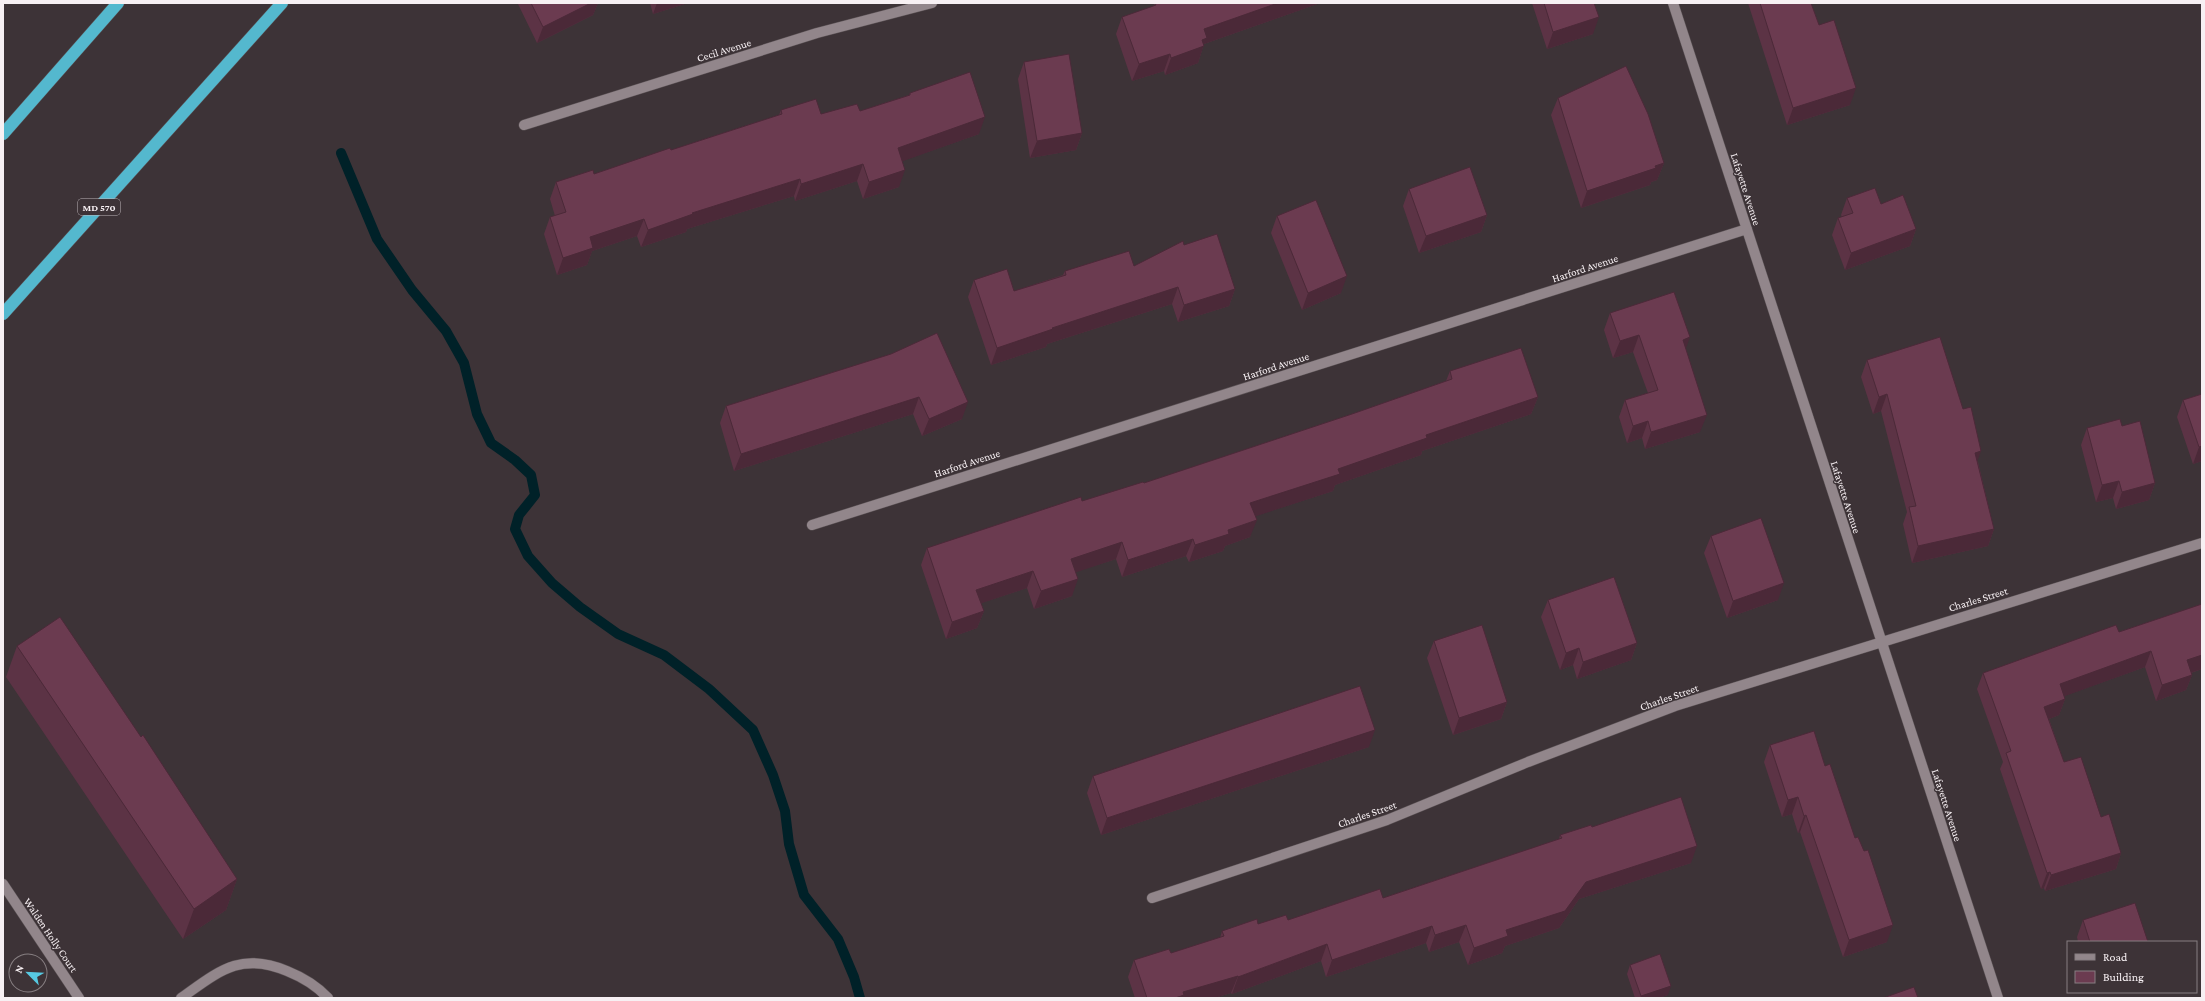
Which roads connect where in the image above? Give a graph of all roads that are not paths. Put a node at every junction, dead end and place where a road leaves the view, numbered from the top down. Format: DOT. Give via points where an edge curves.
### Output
graph roads {
  1 [pos="118,3"];
  2 [pos="282,3"];
  3 [pos="932,3"];
  4 [pos="1673,3"];
  5 [pos="524,125"];
  6 [pos="3,134"];
  7 [pos="1747,229"];
  8 [pos="3,314"];
  9 [pos="812,525"];
  10 [pos="2202,543"];
  11 [pos="1881,642"];
  12 [pos="3,884"];
  13 [pos="1152,898"];
  14 [pos="79,998"];
  15 [pos="180,998"];
  16 [pos="328,998"];
  17 [pos="1998,998"];
  1 -- 6 [label="highway"];
  2 -- 8 [label="highway, MD 570"];
  3 -- 5 [label="street, Cecil Avenue" via="817,33"];
  4 -- 7 [label="street, Lafayette Avenue"];
  7 -- 9 [label="street, Harford Avenue"];
  7 -- 11 [label="street, Lafayette Avenue"];
  10 -- 11 [label="street, Charles Street"];
  11 -- 13 [label="street, Charles Street" via="1675,706 1528,762 1387,820"];
  11 -- 17 [label="street, Lafayette Avenue"];
  12 -- 14 [label="street, Walden Holly Court"];
  15 -- 16 [label="street" via="237,964 254,962 278,967 294,974 311,983"];
}
